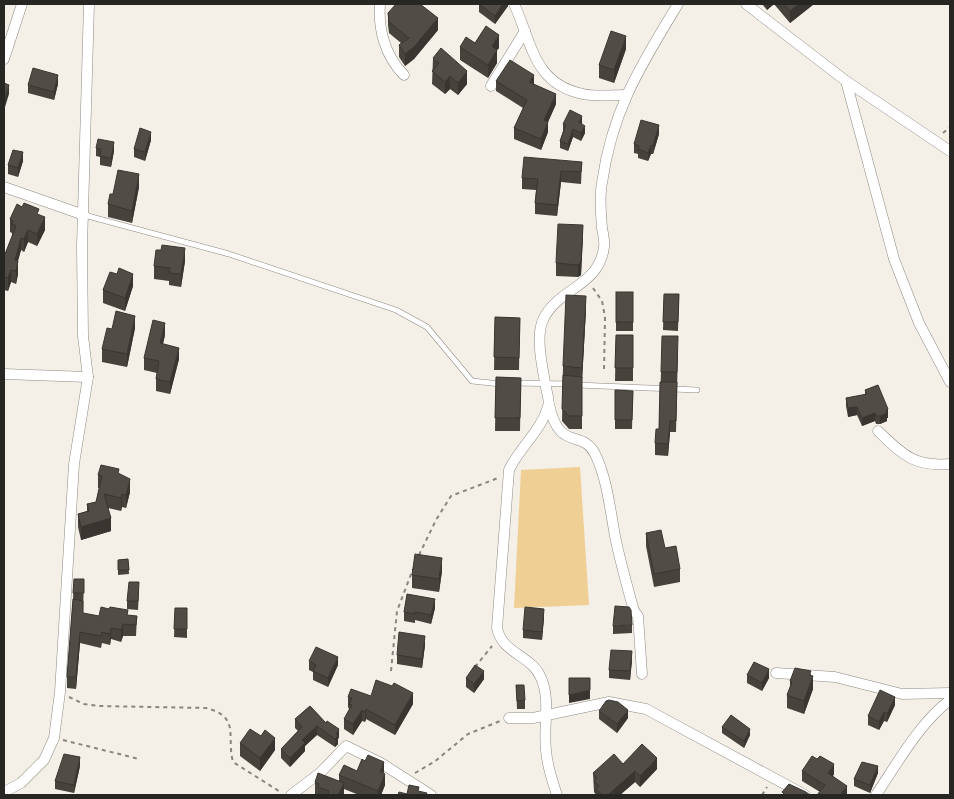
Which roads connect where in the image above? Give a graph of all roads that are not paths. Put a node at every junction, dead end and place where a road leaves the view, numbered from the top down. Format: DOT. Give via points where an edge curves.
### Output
graph roads {
  1 [pos="22,4"];
  2 [pos="89,4"];
  3 [pos="380,4"];
  4 [pos="514,4"];
  5 [pos="678,4"];
  6 [pos="746,4"];
  7 [pos="525,31"];
  8 [pos="4,59"];
  9 [pos="404,75"];
  10 [pos="846,81"];
  11 [pos="491,86"];
  12 [pos="625,95"];
  13 [pos="950,151"];
  14 [pos="4,186"];
  15 [pos="84,215"];
  16 [pos="4,374"];
  17 [pos="88,377"];
  18 [pos="545,382"];
  19 [pos="950,382"];
  20 [pos="697,390"];
  21 [pos="549,404"];
  22 [pos="878,431"];
  23 [pos="950,464"];
  24 [pos="776,673"];
  25 [pos="642,674"];
  26 [pos="950,694"];
  27 [pos="950,700"];
  28 [pos="545,716"];
  29 [pos="509,718"];
  30 [pos="4,792"];
  31 [pos="291,795"];
  32 [pos="431,795"];
  33 [pos="557,795"];
  34 [pos="805,795"];
  35 [pos="876,795"];
  1 -- 8 [label="street"];
  2 -- 15 [label="street"];
  3 -- 9 [label="street" via="381,33 388,52"];
  4 -- 7 [label="street"];
  5 -- 12 [label="street"];
  6 -- 10 [label="street"];
  7 -- 11 [label="street"];
  7 -- 12 [label="street" via="537,63 550,79 565,89 584,94"];
  10 -- 13 [label="street"];
  10 -- 19 [label="street" via="894,259 919,323"];
  12 -- 18 [label="street" via="612,132 601,185 604,246 596,270 555,304 542,321 540,348"];
  14 -- 15 [label="street"];
  15 -- 17 [label="street" via="83,336"];
  15 -- 18 [label="lane" via="229,254 396,310 427,327 472,382"];
  16 -- 17 [label="street"];
  17 -- 30 [label="street" via="74,464 60,692 54,738 44,760 33,773"];
  18 -- 20 [label="lane" via="611,388"];
  18 -- 21 [label="street"];
  21 -- 25 [label="street" via="562,435 588,444 595,454 622,567 638,616"];
  21 -- 28 [label="street" via="509,470 497,618 499,638 536,667 546,691"];
  22 -- 23 [label="street" via="912,460 926,465"];
  24 -- 26 [label="street" via="835,677 902,694"];
  27 -- 35 [label="street" via="937,711"];
  28 -- 29 [label="street"];
  28 -- 33 [label="street" via="549,773"];
  28 -- 34 [label="street" via="608,702 646,709"];
  31 -- 32 [label="street" via="321,772 346,746"];
}
